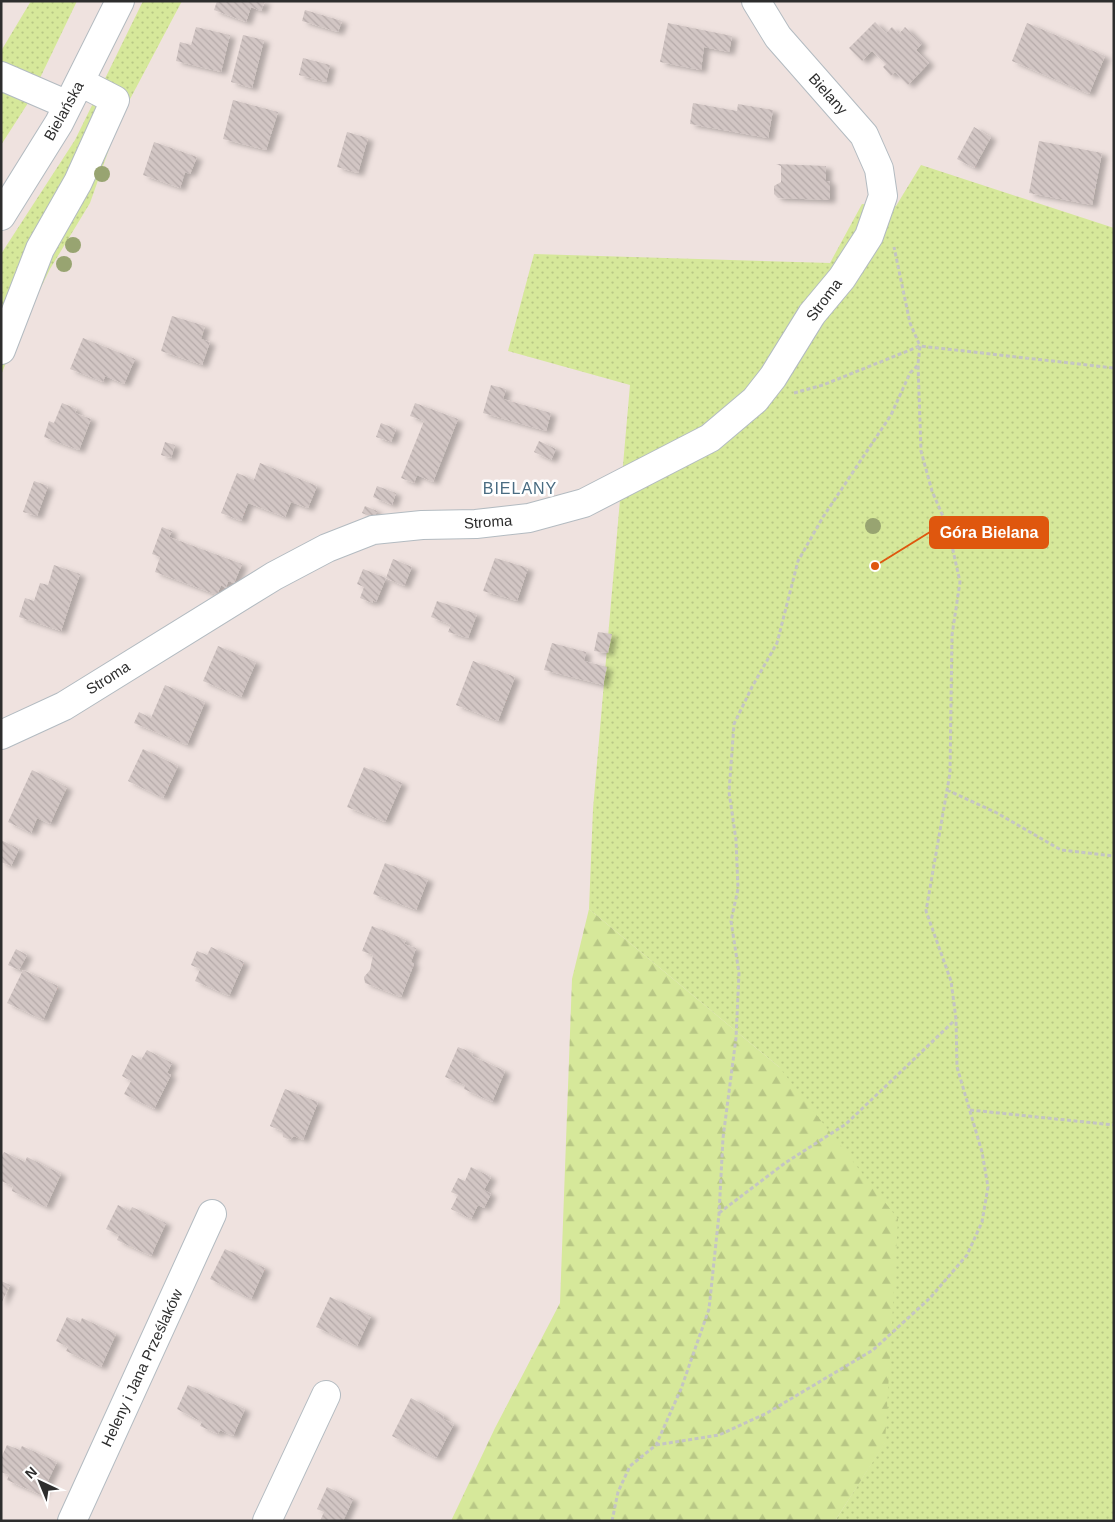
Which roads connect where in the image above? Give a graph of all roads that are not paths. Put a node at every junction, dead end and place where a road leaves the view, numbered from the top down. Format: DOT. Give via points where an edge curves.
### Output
graph roads {
  1 [pos="120,1"];
  2 [pos="756,1"];
  3 [pos="2,76"];
  4 [pos="74,93"];
  5 [pos="883,196"];
  6 [pos="1,216"];
  7 [pos="2,345"];
  8 [pos="1,735"];
  9 [pos="212,1214"];
  10 [pos="326,1395"];
  11 [pos="72,1521"];
  12 [pos="267,1521"];
  1 -- 4 [label="street, Bielańska"];
  2 -- 5 [label="street, Bielany" via="778,37 864,135 879,169"];
  3 -- 4 [label="street"];
  4 -- 6 [label="street, Bielańska"];
  4 -- 7 [label="street" via="115,100 78,182 40,249"];
  5 -- 8 [label="street, Stroma" via="869,236 842,278 812,314 773,377 755,400 710,438 584,503 529,518 373,530 327,548 274,576 64,706"];
  9 -- 11 [label="street, Heleny i Jana Prześlaków"];
  10 -- 12 [label="street"];
}
